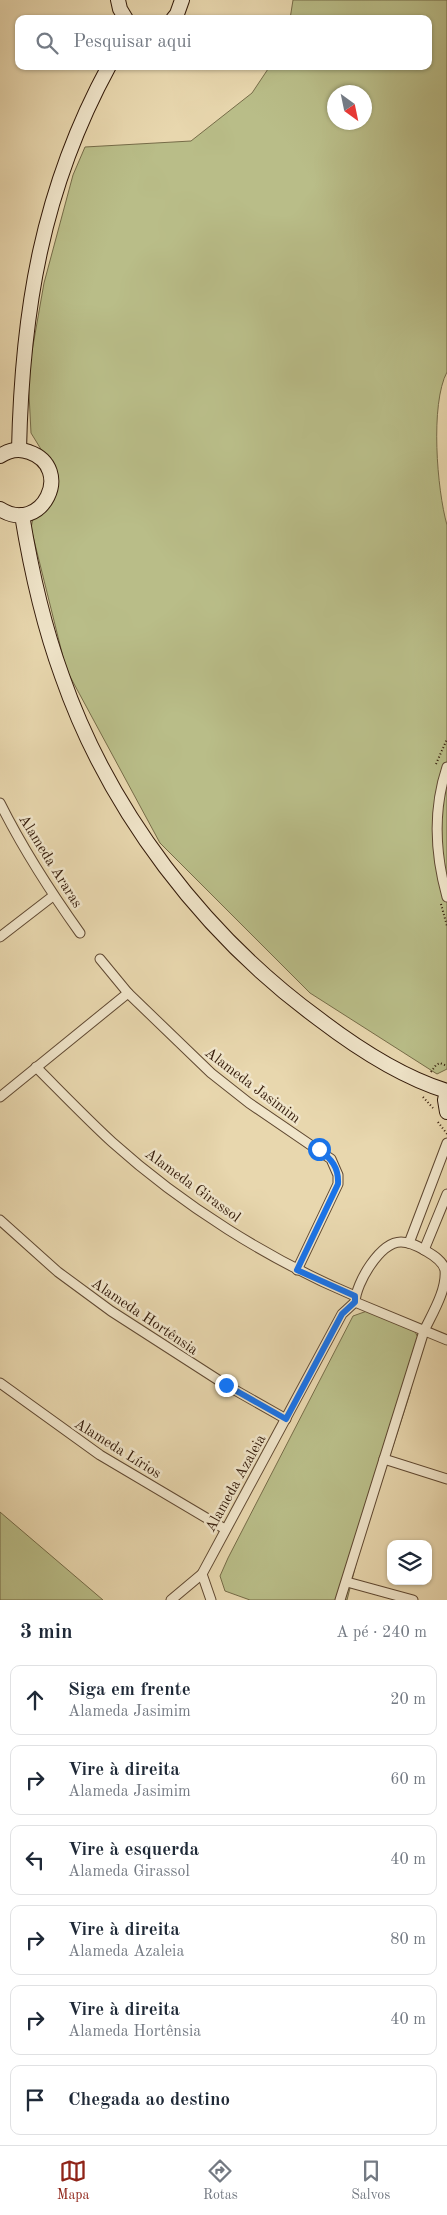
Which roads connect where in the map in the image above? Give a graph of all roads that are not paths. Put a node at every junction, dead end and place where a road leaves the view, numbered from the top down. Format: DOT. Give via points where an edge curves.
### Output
graph roads {
  1 [pos="118,0"];
  2 [pos="182,0"];
  3 [pos="124,15"];
  4 [pos="176,15"];
  5 [pos="107,70"];
  6 [pos="19,450"];
  7 [pos="0,456"];
  8 [pos="0,509"];
  9 [pos="22,515"];
  10 [pos="447,767"];
  11 [pos="0,803"];
  12 [pos="53,896"];
  13 [pos="447,896"];
  14 [pos="80,933"];
  15 [pos="0,937"];
  16 [pos="100,959"];
  17 [pos="128,994"];
  18 [pos="36,1067"];
  19 [pos="447,1091"];
  20 [pos="0,1096"];
  21 [pos="447,1112"];
  22 [pos="447,1143"];
  23 [pos="428,1197"];
  24 [pos="445,1199"];
  25 [pos="0,1220"];
  26 [pos="409,1242"];
  27 [pos="424,1250"];
  28 [pos="297,1270"];
  29 [pos="355,1299"];
  30 [pos="424,1331"];
  31 [pos="447,1340"];
  32 [pos="0,1384"];
  33 [pos="286,1419"];
  34 [pos="384,1460"];
  35 [pos="447,1479"];
  36 [pos="225,1529"];
  37 [pos="202,1574"];
  38 [pos="347,1582"];
  39 [pos="171,1600"];
  40 [pos="211,1600"];
  41 [pos="340,1600"];
  42 [pos="413,1600"];
  1 -- 3 [label="street"];
  2 -- 4 [label="street"];
  5 -- 6 [label="street" via="77,130 38,255 27,322"];
  6 -- 7 [label="street"];
  6 -- 9 [label="street" via="41,459 50,472 51,481 44,503"];
  8 -- 9 [label="street" via="12,515"];
  9 -- 19 [label="street" via="38,600 62,677 100,764 162,863 219,932 283,992 369,1053 424,1084"];
  10 -- 13 [label="street" via="437,824 440,867"];
  11 -- 12 [label="street, Alameda Araras"];
  12 -- 14 [label="street, Alameda Araras"];
  12 -- 15 [label="street"];
  16 -- 17 [label="street, Alameda Jasimim"];
  17 -- 18 [label="street"];
  17 -- 28 [label="street, Alameda Jasimim" via="212,1073 249,1103 331,1159 338,1184"];
  18 -- 20 [label="street"];
  18 -- 28 [label="street, Alameda Girassol" via="145,1169 197,1208"];
  19 -- 21 [label="street"];
  22 -- 23 [label="street"];
  23 -- 24 [label="street"];
  23 -- 26 [label="street"];
  24 -- 27 [label="street"];
  25 -- 33 [label="street, Alameda Hortênsia" via="58,1272 111,1311 226,1385"];
  26 -- 27 [label="street"];
  26 -- 29 [label="street, Alameda Azaleia" via="387,1247 376,1257"];
  27 -- 30 [label="street" via="435,1256 445,1268 445,1280"];
  28 -- 29 [label="street, Alameda Girassol"];
  29 -- 30 [label="street, Alameda Girassol"];
  29 -- 33 [label="street, Alameda Azaleia" via="342,1314"];
  30 -- 31 [label="street, Alameda Girassol"];
  30 -- 34 [label="street"];
  32 -- 36 [label="street, Alameda Lírios" via="100,1455"];
  33 -- 36 [label="street, Alameda Azaleia"];
  34 -- 35 [label="street"];
  34 -- 38 [label="street"];
  36 -- 37 [label="street, Alameda Azaleia"];
  37 -- 39 [label="street, Alameda Azaleia"];
  37 -- 40 [label="street"];
  38 -- 41 [label="street"];
  38 -- 42 [label="street"];
}
